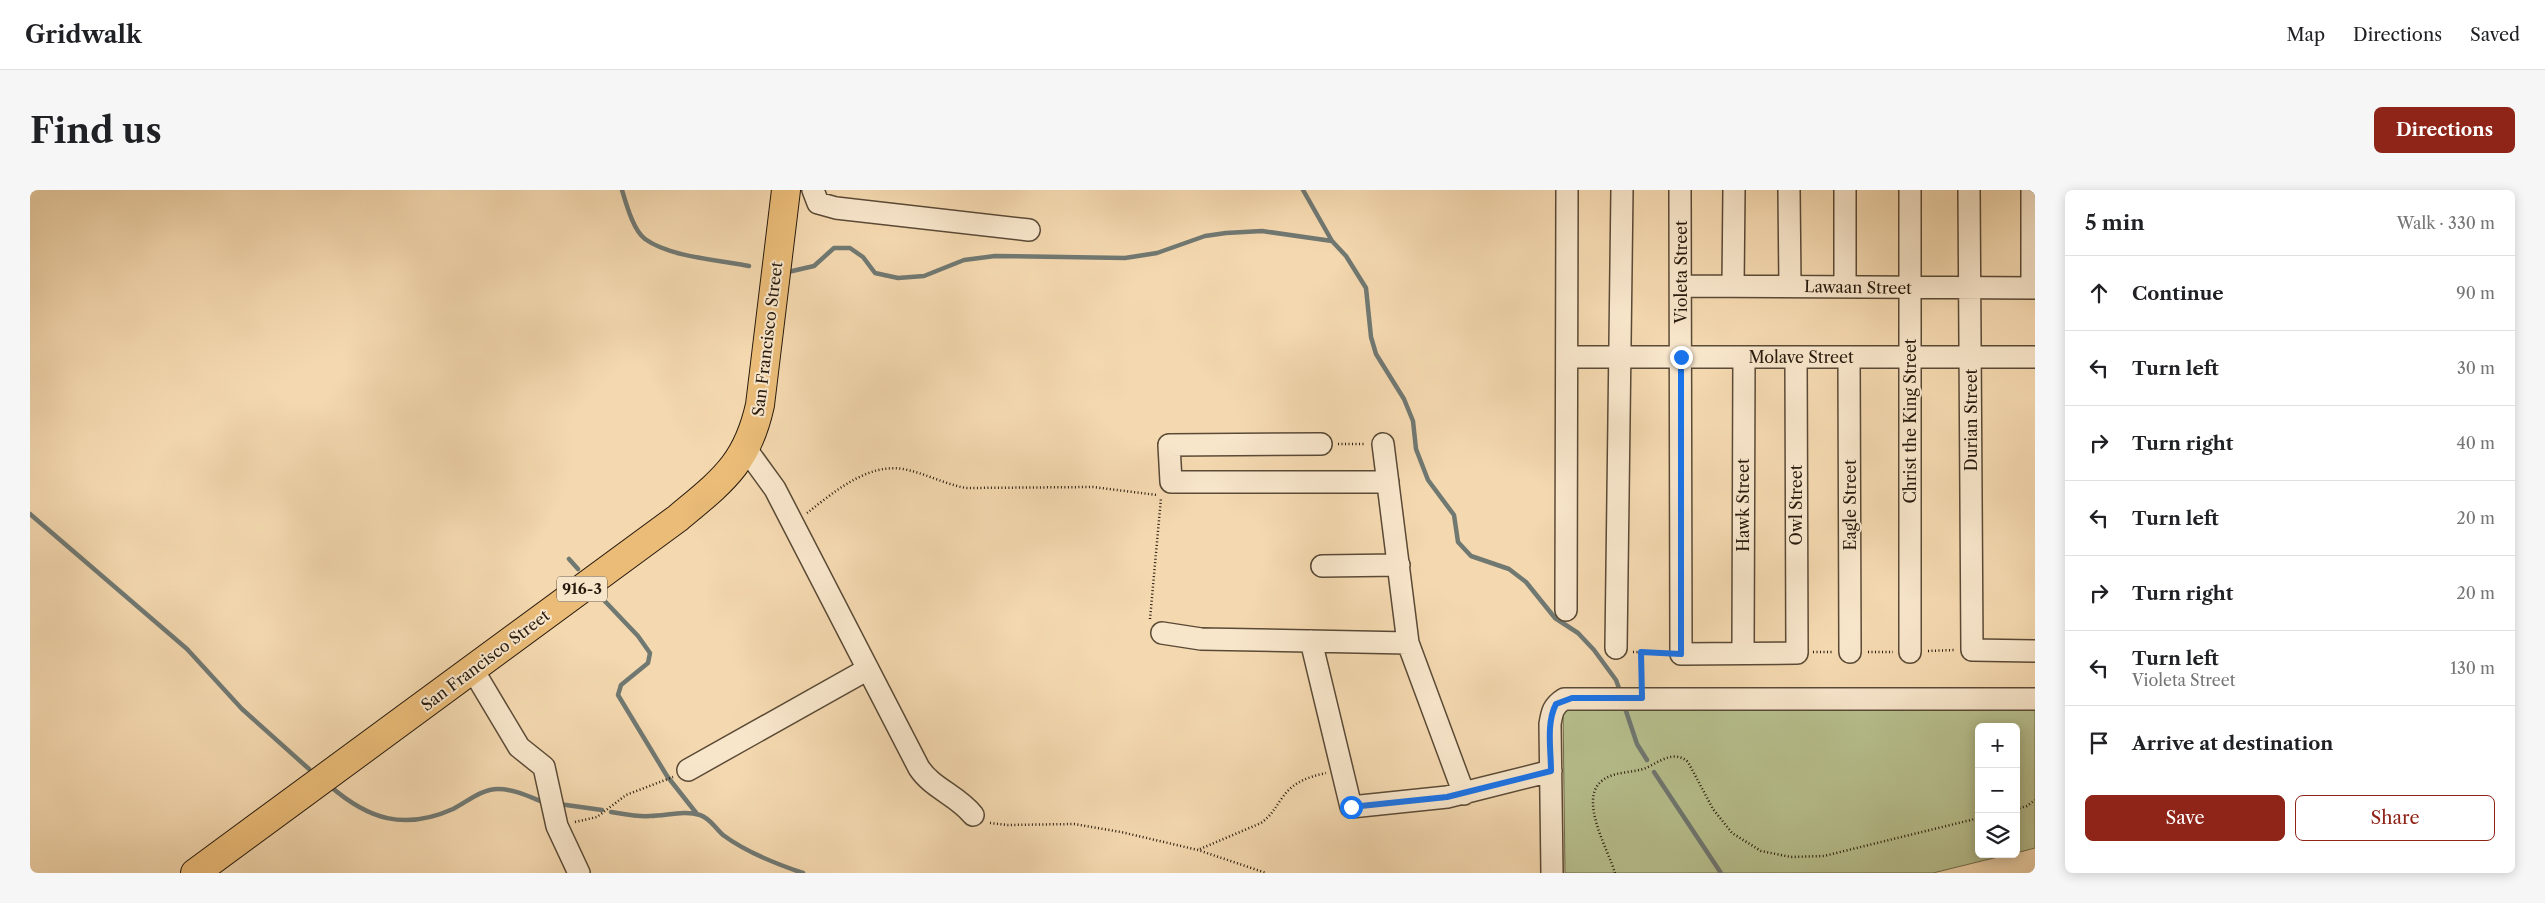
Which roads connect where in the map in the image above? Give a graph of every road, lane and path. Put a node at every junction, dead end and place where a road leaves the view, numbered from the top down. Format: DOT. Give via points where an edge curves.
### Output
graph roads {
  1 [pos="786,190"];
  2 [pos="813,190"];
  3 [pos="1567,190"];
  4 [pos="1622,190"];
  5 [pos="1680,190"];
  6 [pos="1734,190"];
  7 [pos="1789,190"];
  8 [pos="1845,190"];
  9 [pos="1910,190"];
  10 [pos="1969,190"];
  11 [pos="2032,190"];
  12 [pos="1028,230"];
  13 [pos="1680,286"];
  14 [pos="1733,286"];
  15 [pos="1790,286"];
  16 [pos="1845,287"];
  17 [pos="1910,288"];
  18 [pos="2034,288"];
  19 [pos="1970,289"];
  20 [pos="1567,357"];
  21 [pos="1620,357"];
  22 [pos="1681,357"];
  23 [pos="1744,357"];
  24 [pos="1796,357"];
  25 [pos="1849,357"];
  26 [pos="1910,357"];
  27 [pos="1970,357"];
  28 [pos="2035,357"];
  29 [pos="1321,444"];
  30 [pos="1383,444"];
  31 [pos="746,449"];
  32 [pos="1388,482"];
  33 [pos="793,524"];
  34 [pos="1399,565"];
  35 [pos="1322,566"];
  36 [pos="1566,610"];
  37 [pos="1162,633"];
  38 [pos="1311,641"];
  39 [pos="1408,643"];
  40 [pos="1616,648"];
  41 [pos="1972,650"];
  42 [pos="2035,651"];
  43 [pos="1641,652"];
  44 [pos="1797,652"];
  45 [pos="1850,652"];
  46 [pos="1910,652"];
  47 [pos="1743,653"];
  48 [pos="1681,654"];
  49 [pos="868,668"];
  50 [pos="473,670"];
  51 [pos="1642,698"];
  52 [pos="2035,699"];
  53 [pos="1342,769"];
  54 [pos="688,770"];
  55 [pos="1551,771"];
  56 [pos="1464,794"];
  57 [pos="2035,800"];
  58 [pos="2020,808"];
  59 [pos="974,815"];
  60 [pos="1975,819"];
  61 [pos="557,826"];
  62 [pos="1198,850"];
  63 [pos="195,873"];
  64 [pos="579,873"];
  65 [pos="1266,873"];
  66 [pos="1552,873"];
  67 [pos="1615,873"];
  1 -- 31 [label="main road, San Francisco Street / 916-3" via="760,405"];
  2 -- 12 [label="street" via="818,203 836,208"];
  3 -- 20 [label="street"];
  4 -- 21 [label="street"];
  5 -- 13 [label="street, Violeta Street"];
  6 -- 14 [label="street"];
  7 -- 15 [label="street"];
  8 -- 16 [label="street"];
  9 -- 17 [label="street, Christ the King Street"];
  10 -- 19 [label="street, Durian Street"];
  11 -- 18 [label="street"];
  13 -- 14 [label="street, Lawaan Street"];
  13 -- 22 [label="street, Violeta Street"];
  14 -- 15 [label="street, Lawaan Street"];
  15 -- 16 [label="street, Lawaan Street"];
  16 -- 17 [label="street, Lawaan Street"];
  17 -- 19 [label="street, Lawaan Street"];
  17 -- 26 [label="street, Christ the King Street"];
  18 -- 19 [label="street, Lawaan Street"];
  19 -- 27 [label="street, Durian Street"];
  20 -- 21 [label="street, Molave Street"];
  20 -- 36 [label="street"];
  21 -- 22 [label="street, Molave Street"];
  21 -- 40 [label="street"];
  22 -- 23 [label="street, Molave Street"];
  22 -- 48 [label="street, Violeta Street"];
  23 -- 24 [label="street, Molave Street"];
  23 -- 47 [label="street, Hawk Street"];
  24 -- 25 [label="street, Molave Street"];
  24 -- 44 [label="street, Owl Street"];
  25 -- 26 [label="street, Molave Street"];
  25 -- 45 [label="street, Eagle Street"];
  26 -- 27 [label="street, Molave Street"];
  26 -- 46 [label="street, Christ the King Street"];
  27 -- 28 [label="street, Molave Street"];
  27 -- 41 [label="street, Durian Street"];
  29 -- 30 [label="path"];
  29 -- 32 [label="street" via="1169,445 1171,482"];
  30 -- 32 [label="street"];
  31 -- 33 [label="street" via="765,472"];
  31 -- 50 [label="main road, San Francisco Street / 916-3" via="732,470 678,518"];
  32 -- 34 [label="street"];
  33 -- 37 [label="path" via="846,484 890,468 966,488 1093,488 1161,495 1150,621 1152,628"];
  33 -- 49 [label="street"];
  34 -- 35 [label="street"];
  34 -- 39 [label="street"];
  37 -- 38 [label="street" via="1201,639"];
  38 -- 39 [label="street"];
  38 -- 53 [label="street"];
  39 -- 56 [label="street"];
  40 -- 43 [label="path"];
  41 -- 42 [label="street"];
  41 -- 46 [label="path"];
  43 -- 48 [label="path"];
  43 -- 51 [label="path"];
  44 -- 45 [label="path"];
  44 -- 47 [label="street"];
  45 -- 46 [label="path"];
  47 -- 48 [label="street"];
  49 -- 54 [label="street"];
  49 -- 59 [label="street" via="926,778 959,800"];
  50 -- 61 [label="street" via="519,747 544,767"];
  50 -- 63 [label="main road, San Francisco Street / 916-3"];
  51 -- 52 [label="street"];
  51 -- 55 [label="street" via="1572,698 1556,704 1550,724"];
  53 -- 56 [label="street" via="1351,807"];
  53 -- 62 [label="path" via="1294,784 1269,817"];
  54 -- 61 [label="path" via="626,795 597,817"];
  55 -- 56 [label="street"];
  55 -- 66 [label="street"];
  57 -- 58 [label="path"];
  59 -- 62 [label="path" via="993,824 1074,824"];
  60 -- 67 [label="path" via="1824,856 1791,857 1761,851 1732,833 1713,809 1688,762 1683,757 1673,756 1643,770 1612,775 1601,781 1594,793 1593,808"];
  61 -- 64 [label="street"];
  62 -- 65 [label="path"];
}
